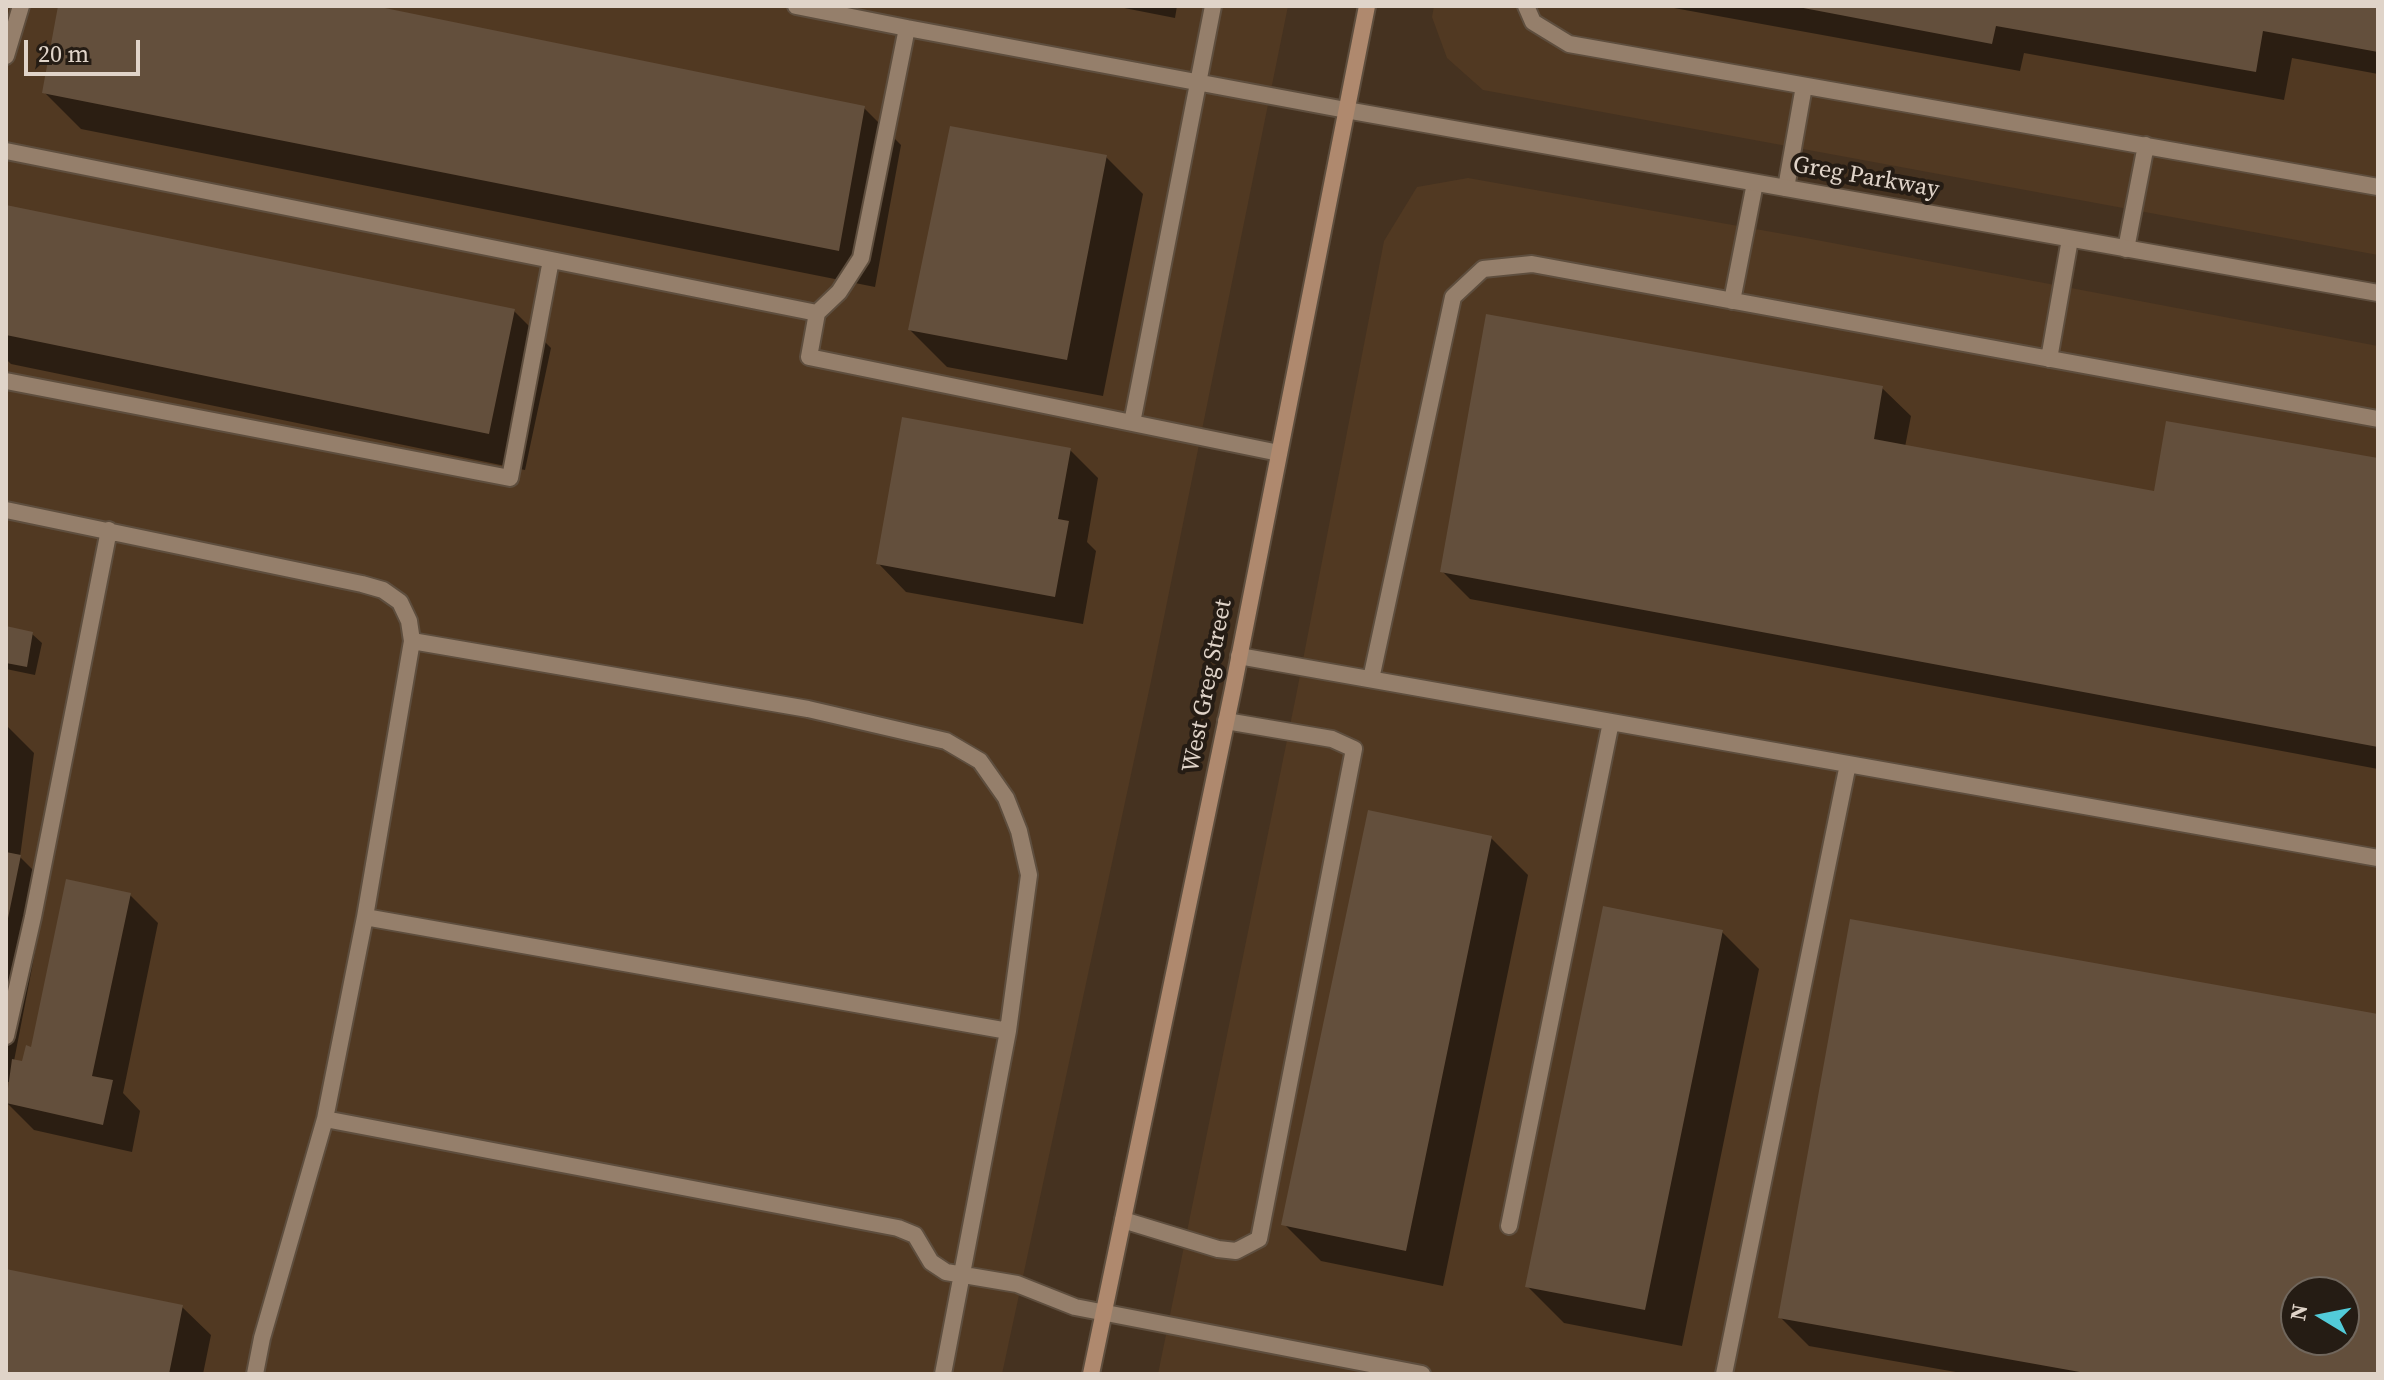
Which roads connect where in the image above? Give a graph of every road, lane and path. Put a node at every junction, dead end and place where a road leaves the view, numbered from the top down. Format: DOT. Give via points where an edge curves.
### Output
graph roads {
  1 [pos="21,6"];
  2 [pos="796,6"];
  3 [pos="1213,6"];
  4 [pos="1367,6"];
  5 [pos="1526,6"];
  6 [pos="907,28"];
  7 [pos="6,56"];
  8 [pos="1198,83"];
  9 [pos="1804,86"];
  10 [pos="1346,110"];
  11 [pos="2146,145"];
  12 [pos="6,151"];
  13 [pos="1755,183"];
  14 [pos="2378,187"];
  15 [pos="1786,188"];
  16 [pos="2070,239"];
  17 [pos="2126,249"];
  18 [pos="551,260"];
  19 [pos="2378,293"];
  20 [pos="1732,301"];
  21 [pos="817,313"];
  22 [pos="2049,359"];
  23 [pos="6,381"];
  24 [pos="2378,419"];
  25 [pos="1132,423"];
  26 [pos="1279,453"];
  27 [pos="6,510"];
  28 [pos="109,530"];
  29 [pos="412,641"];
  30 [pos="1239,656"];
  31 [pos="1371,679"];
  32 [pos="1226,721"];
  33 [pos="1611,722"];
  34 [pos="1848,764"];
  35 [pos="2378,858"];
  36 [pos="365,917"];
  37 [pos="1008,1031"];
  38 [pos="6,1036"];
  39 [pos="325,1119"];
  40 [pos="1123,1220"];
  41 [pos="1509,1226"];
  42 [pos="961,1275"];
  43 [pos="1103,1312"];
  44 [pos="1412,1373"];
  45 [pos="255,1374"];
  46 [pos="943,1374"];
  47 [pos="1091,1374"];
  48 [pos="1724,1374"];
  1 -- 7 [label="street"];
  2 -- 6 [label="street, Greg Parkway"];
  3 -- 8 [label="street"];
  4 -- 10 [label="main road, West Greg Street"];
  5 -- 9 [label="street" via="1533,22 1569,44"];
  6 -- 8 [label="street, Greg Parkway"];
  6 -- 21 [label="street" via="861,258 839,292"];
  8 -- 10 [label="street, Greg Parkway"];
  8 -- 25 [label="street"];
  9 -- 11 [label="street"];
  9 -- 15 [label="street"];
  10 -- 13 [label="street, Greg Parkway"];
  10 -- 26 [label="main road, West Greg Street"];
  11 -- 14 [label="street"];
  11 -- 17 [label="street"];
  12 -- 18 [label="street"];
  13 -- 15 [label="street, Greg Parkway"];
  13 -- 20 [label="street"];
  15 -- 16 [label="street, Greg Parkway"];
  16 -- 17 [label="street, Greg Parkway"];
  16 -- 22 [label="street"];
  17 -- 19 [label="street, Greg Parkway"];
  18 -- 21 [label="street"];
  18 -- 23 [label="street" via="510,478"];
  20 -- 22 [label="street"];
  20 -- 31 [label="street" via="1532,264 1483,269 1453,297"];
  21 -- 25 [label="street" via="809,357"];
  22 -- 24 [label="street"];
  25 -- 26 [label="street"];
  26 -- 30 [label="main road, West Greg Street"];
  27 -- 28 [label="street"];
  28 -- 29 [label="street" via="383,590 400,602"];
  28 -- 38 [label="street"];
  29 -- 36 [label="street"];
  29 -- 37 [label="street" via="808,709 946,741 980,761 1006,798 1029,875"];
  30 -- 31 [label="street"];
  30 -- 32 [label="main road, West Greg Street"];
  31 -- 33 [label="street"];
  32 -- 40 [label="main road, West Greg Street"];
  32 -- 40 [label="street" via="1332,739 1354,749 1259,1239 1236,1251 1218,1249"];
  33 -- 34 [label="street"];
  33 -- 41 [label="street"];
  34 -- 35 [label="street"];
  34 -- 48 [label="street"];
  36 -- 37 [label="street"];
  36 -- 39 [label="street"];
  37 -- 42 [label="street"];
  39 -- 42 [label="street" via="898,1228 915,1235 931,1262"];
  39 -- 45 [label="street"];
  40 -- 43 [label="main road, West Greg Street"];
  42 -- 43 [label="street" via="1017,1284"];
  42 -- 46 [label="street"];
  43 -- 44 [label="street"];
  43 -- 47 [label="main road, West Greg Street"];
}
